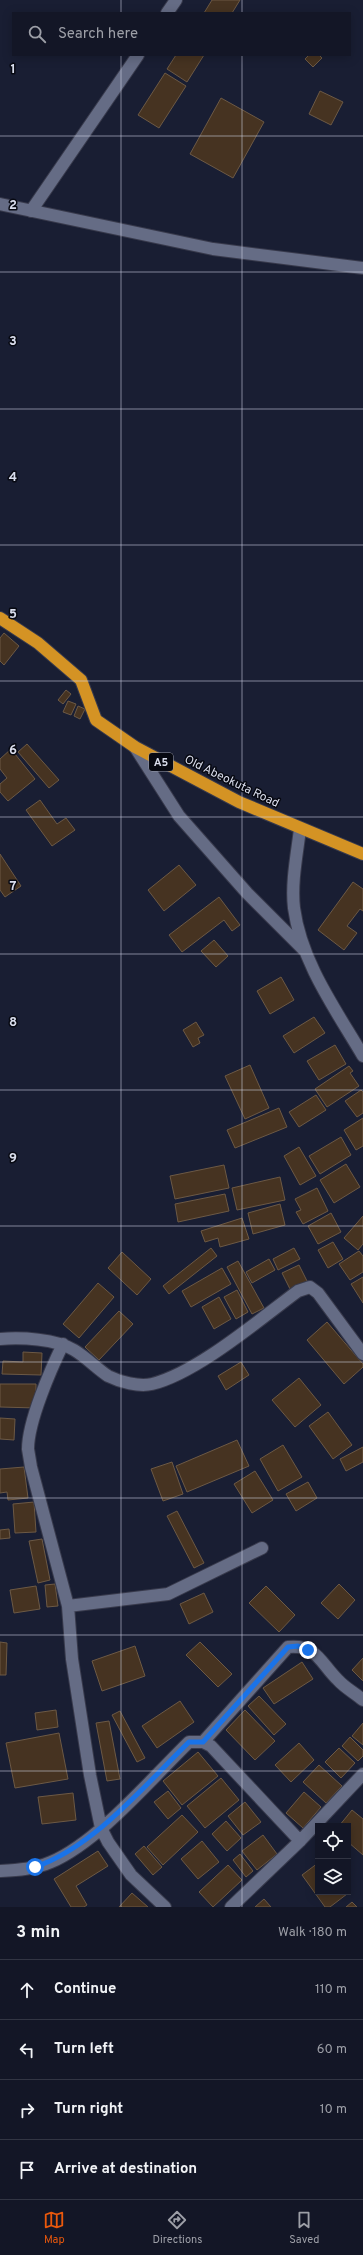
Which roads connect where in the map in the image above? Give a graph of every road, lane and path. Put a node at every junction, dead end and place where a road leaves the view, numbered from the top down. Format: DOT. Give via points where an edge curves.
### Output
graph roads {
  1 [pos="176,0"];
  2 [pos="168,12"];
  3 [pos="137,56"];
  4 [pos="0,204"];
  5 [pos="31,211"];
  6 [pos="363,268"];
  7 [pos="0,618"];
  8 [pos="135,747"];
  9 [pos="300,829"];
  10 [pos="363,854"];
  11 [pos="304,950"];
  12 [pos="363,1056"];
  13 [pos="0,1340"];
  14 [pos="63,1344"];
  15 [pos="363,1354"];
  16 [pos="262,1548"];
  17 [pos="68,1606"];
  18 [pos="363,1700"];
  19 [pos="203,1742"];
  20 [pos="363,1774"];
  21 [pos="101,1828"];
  22 [pos="300,1841"];
  23 [pos="0,1871"];
  24 [pos="165,1907"];
  25 [pos="231,1907"];
  1 -- 2 [label="street"];
  3 -- 5 [label="street"];
  4 -- 5 [label="street"];
  5 -- 6 [label="street" via="213,249"];
  7 -- 8 [label="highway, Old Abeokuta Road / A5" via="38,643 81,680 96,720"];
  8 -- 9 [label="highway, Old Abeokuta Road / A5" via="239,802"];
  8 -- 11 [label="street" via="179,816 247,893"];
  9 -- 10 [label="highway, Old Abeokuta Road / A5"];
  9 -- 11 [label="street" via="294,906"];
  11 -- 12 [label="street"];
  13 -- 14 [label="street" via="15,1338"];
  14 -- 15 [label="street" via="89,1360 108,1376 129,1384 151,1385 176,1376 218,1350 298,1291 310,1287"];
  14 -- 17 [label="street" via="44,1387 28,1448 34,1480"];
  16 -- 17 [label="street" via="168,1594"];
  17 -- 21 [label="street" via="72,1659"];
  18 -- 19 [label="street" via="338,1680 320,1657 298,1646 288,1647"];
  19 -- 21 [label="street" via="189,1742"];
  19 -- 22 [label="street" via="211,1746"];
  20 -- 22 [label="street"];
  21 -- 23 [label="street" via="68,1853 51,1862 35,1867"];
  21 -- 24 [label="street" via="131,1875"];
  22 -- 25 [label="street"];
}
